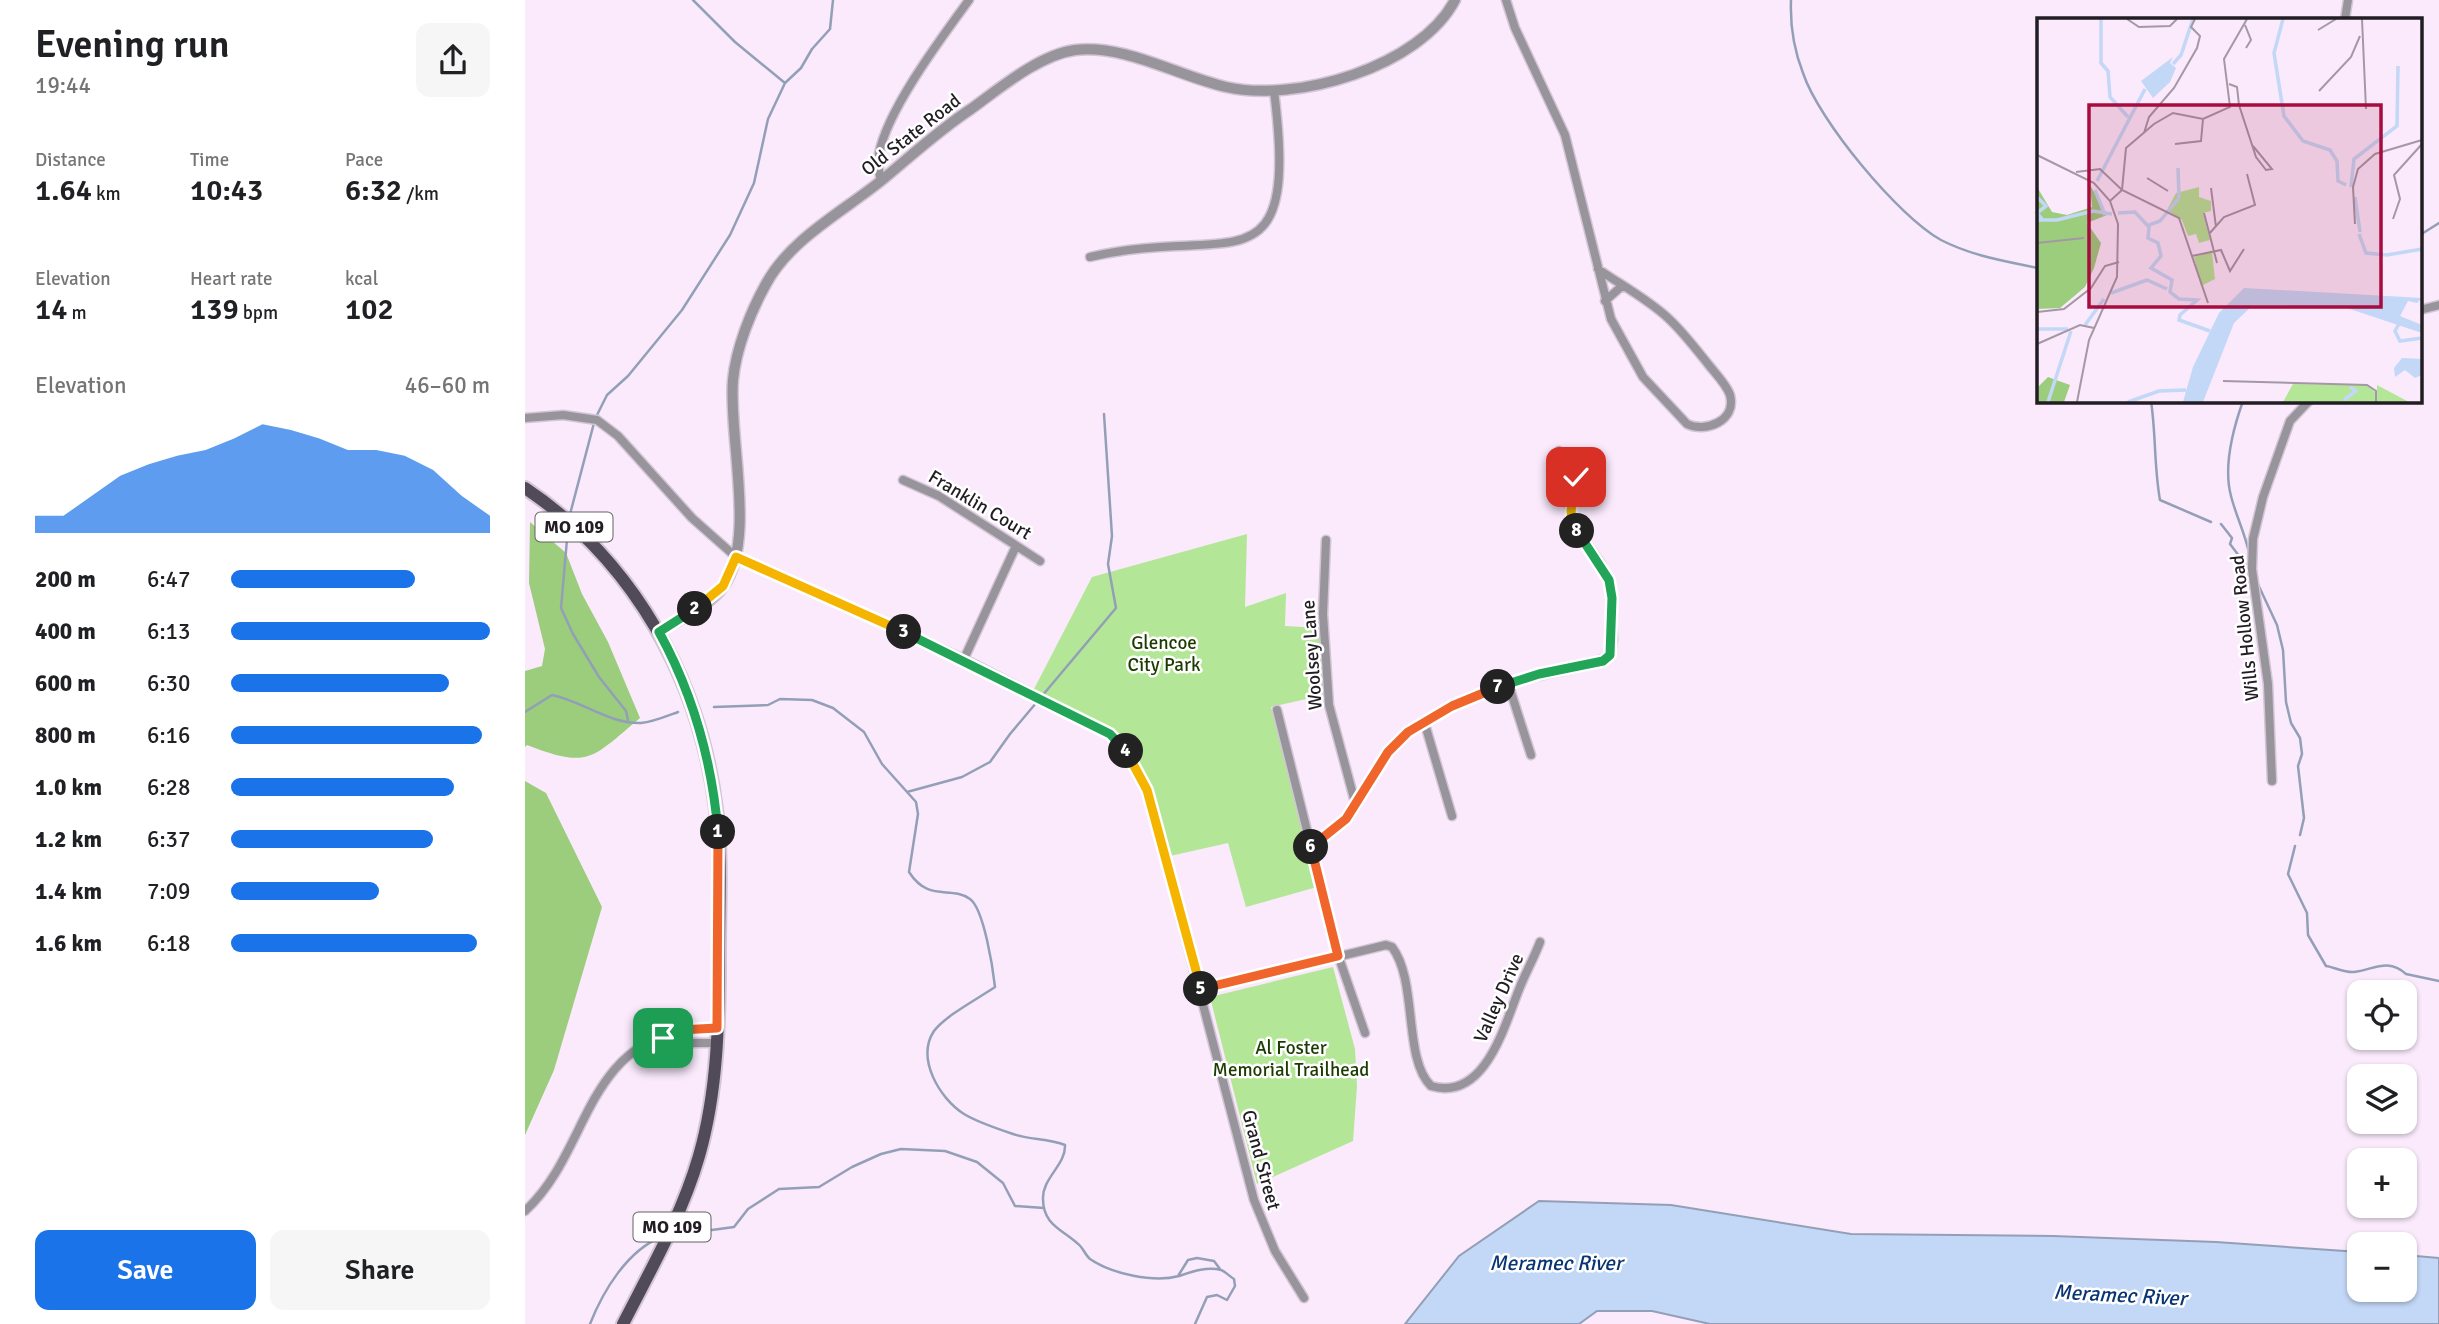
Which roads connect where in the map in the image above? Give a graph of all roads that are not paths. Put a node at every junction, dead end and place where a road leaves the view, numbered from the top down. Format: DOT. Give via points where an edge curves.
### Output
graph roads {
  1 [pos="969,0"];
  2 [pos="1455,0"];
  3 [pos="1506,0"];
  4 [pos="2348,0"];
  5 [pos="2345,18"];
  6 [pos="1274,91"];
  7 [pos="881,181"];
  8 [pos="1090,257"];
  9 [pos="1598,269"];
  10 [pos="1622,286"];
  11 [pos="1605,301"];
  12 [pos="2439,305"];
  13 [pos="2421,310"];
  14 [pos="2308,402"];
  15 [pos="525,418"];
  16 [pos="1559,451"];
  17 [pos="903,480"];
  18 [pos="525,488"];
  19 [pos="1326,540"];
  20 [pos="1016,545"];
  21 [pos="736,557"];
  22 [pos="1040,561"];
  23 [pos="659,632"];
  24 [pos="964,659"];
  25 [pos="1508,683"];
  26 [pos="1277,710"];
  27 [pos="1424,722"];
  28 [pos="1531,755"];
  29 [pos="2272,781"];
  30 [pos="1356,806"];
  31 [pos="1452,816"];
  32 [pos="1311,847"];
  33 [pos="1540,942"];
  34 [pos="1338,956"];
  35 [pos="1200,990"];
  36 [pos="717,1028"];
  37 [pos="1364,1033"];
  38 [pos="663,1038"];
  39 [pos="717,1043"];
  40 [pos="525,1211"];
  41 [pos="1304,1298"];
  42 [pos="623,1324"];
  1 -- 7 [label="street" via="896,114 879,151"];
  2 -- 6 [label="street, Old State Road" via="1431,32 1407,50 1331,80"];
  3 -- 9 [label="street" via="1565,135"];
  4 -- 5 [label="street"];
  6 -- 7 [label="street, Old State Road" via="1224,86 1107,52 1072,51 1036,66 970,109"];
  6 -- 8 [label="street" via="1279,188 1272,213 1259,232 1237,243 1118,250"];
  7 -- 21 [label="street, Old State Road" via="789,254 766,283 747,329 733,380"];
  9 -- 10 [label="street"];
  9 -- 11 [label="street"];
  10 -- 11 [label="street"];
  10 -- 11 [label="street" via="1668,318 1717,375 1730,394 1725,417 1710,428 1687,424 1643,377"];
  12 -- 13 [label="street"];
  14 -- 29 [label="street, Wills Hollow Road" via="2290,421 2263,496 2253,540 2252,569 2268,684"];
  15 -- 21 [label="street" via="581,416 607,426 692,518"];
  16 -- 25 [label="street" via="1576,480 1569,506 1572,522 1609,580 1612,650 1603,661"];
  17 -- 20 [label="street, Franklin Court" via="939,496"];
  18 -- 23 [label="main road, MO 109" via="609,562"];
  19 -- 30 [label="street, Woolsey Lane" via="1323,614 1329,705"];
  20 -- 22 [label="street, Franklin Court"];
  20 -- 24 [label="street"];
  21 -- 23 [label="street, Old State Road" via="717,593"];
  21 -- 24 [label="street"];
  23 -- 36 [label="main road, MO 109" via="694,709 714,797 719,869"];
  24 -- 35 [label="street, Grand Street" via="1120,743 1147,790"];
  25 -- 27 [label="street"];
  25 -- 28 [label="street"];
  26 -- 32 [label="street"];
  27 -- 30 [label="street" via="1388,752"];
  27 -- 31 [label="street"];
  30 -- 32 [label="street"];
  32 -- 34 [label="street"];
  33 -- 34 [label="street, Valley Drive" via="1496,1048 1470,1078 1450,1089 1431,1086 1419,1070 1404,978 1392,947"];
  34 -- 35 [label="street"];
  34 -- 37 [label="street"];
  35 -- 41 [label="street, Grand Street" via="1262,1224"];
  36 -- 38 [label="street" via="680,1030"];
  36 -- 39 [label="main road, MO 109"];
  38 -- 39 [label="street" via="679,1043"];
  38 -- 40 [label="street" via="625,1057 607,1076 553,1181"];
  39 -- 42 [label="main road, MO 109" via="707,1124 691,1181"];
}
